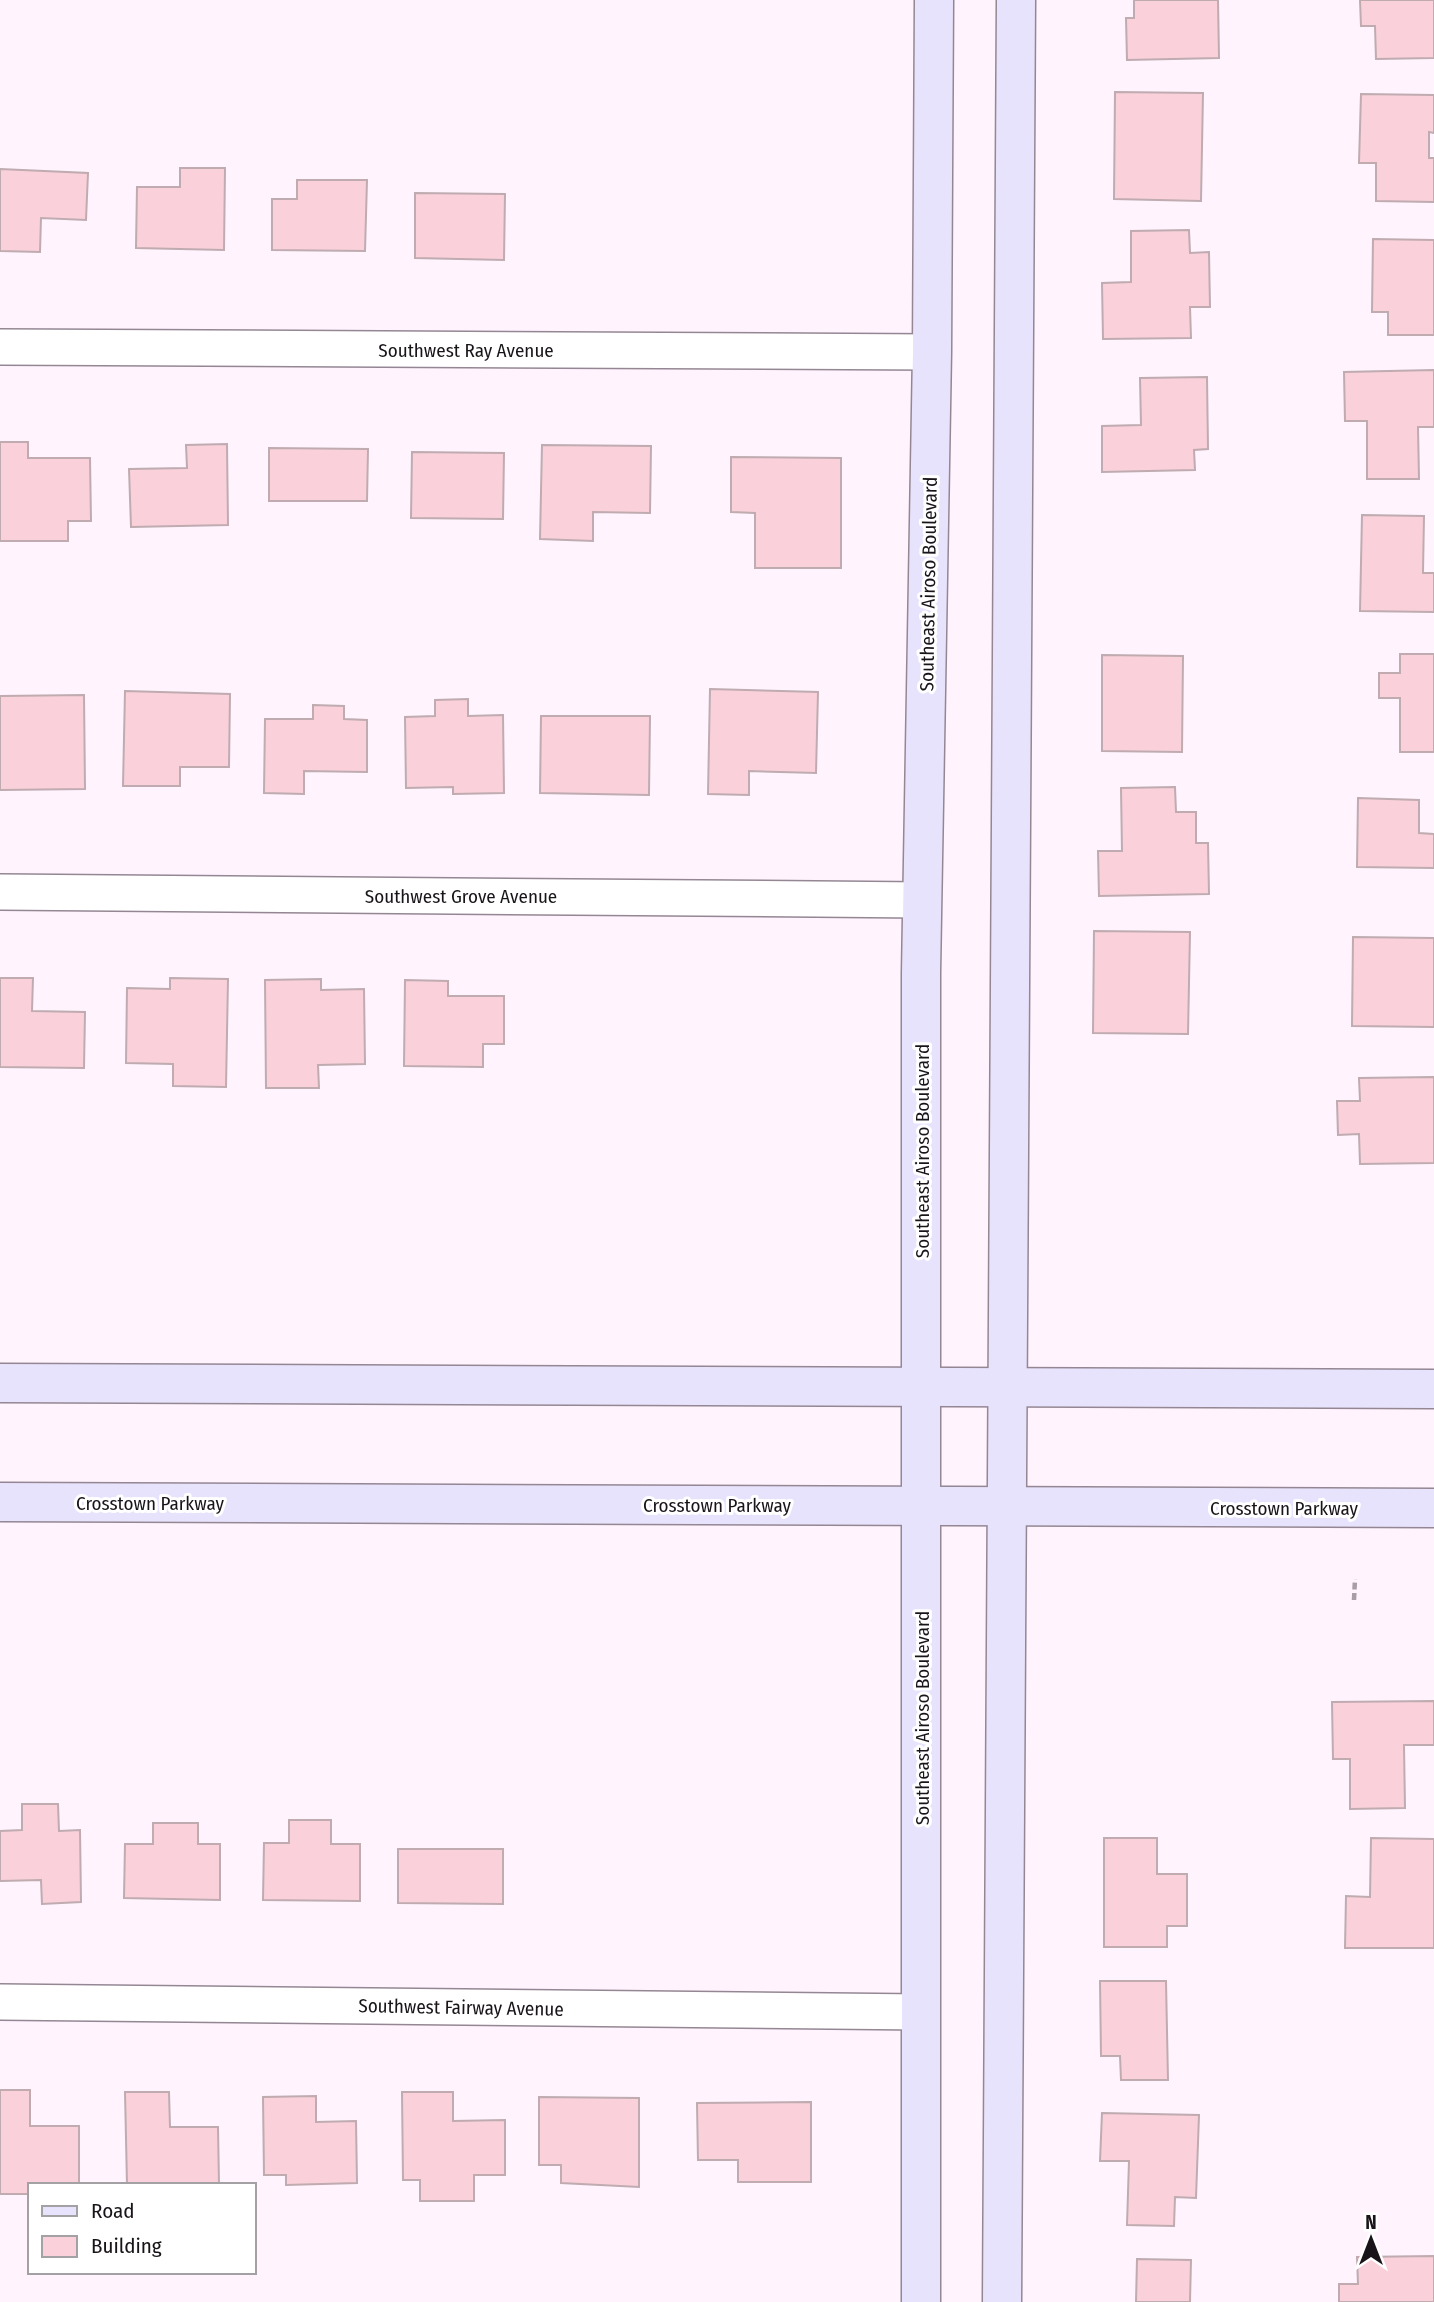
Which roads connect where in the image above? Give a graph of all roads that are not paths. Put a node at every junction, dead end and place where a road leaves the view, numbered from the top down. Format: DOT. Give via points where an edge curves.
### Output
graph roads {
  1 [pos="934,0"];
  2 [pos="1016,0"];
  3 [pos="0,347"];
  4 [pos="932,352"];
  5 [pos="0,892"];
  6 [pos="923,900"];
  7 [pos="0,1383"];
  8 [pos="922,1387"];
  9 [pos="1007,1389"];
  10 [pos="1434,1389"];
  11 [pos="0,1502"];
  12 [pos="923,1506"];
  13 [pos="1007,1507"];
  14 [pos="1434,1508"];
  15 [pos="0,2002"];
  16 [pos="922,2012"];
  17 [pos="921,2302"];
  18 [pos="1002,2302"];
  1 -- 4 [label="main road, Southeast Airoso Boulevard"];
  2 -- 9 [label="main road"];
  3 -- 4 [label="street, Southwest Ray Avenue"];
  4 -- 6 [label="main road, Southeast Airoso Boulevard"];
  5 -- 6 [label="street, Southwest Grove Avenue"];
  6 -- 8 [label="main road, Southeast Airoso Boulevard"];
  7 -- 8 [label="main road"];
  8 -- 9 [label="main road"];
  8 -- 12 [label="main road, Southeast Airoso Boulevard"];
  9 -- 10 [label="main road"];
  9 -- 13 [label="main road"];
  11 -- 12 [label="main road, Crosstown Parkway"];
  12 -- 13 [label="main road, Crosstown Parkway"];
  12 -- 16 [label="main road, Southeast Airoso Boulevard"];
  13 -- 14 [label="main road, Crosstown Parkway"];
  13 -- 18 [label="main road"];
  15 -- 16 [label="street, Southwest Fairway Avenue"];
  16 -- 17 [label="main road, Southeast Airoso Boulevard"];
}
